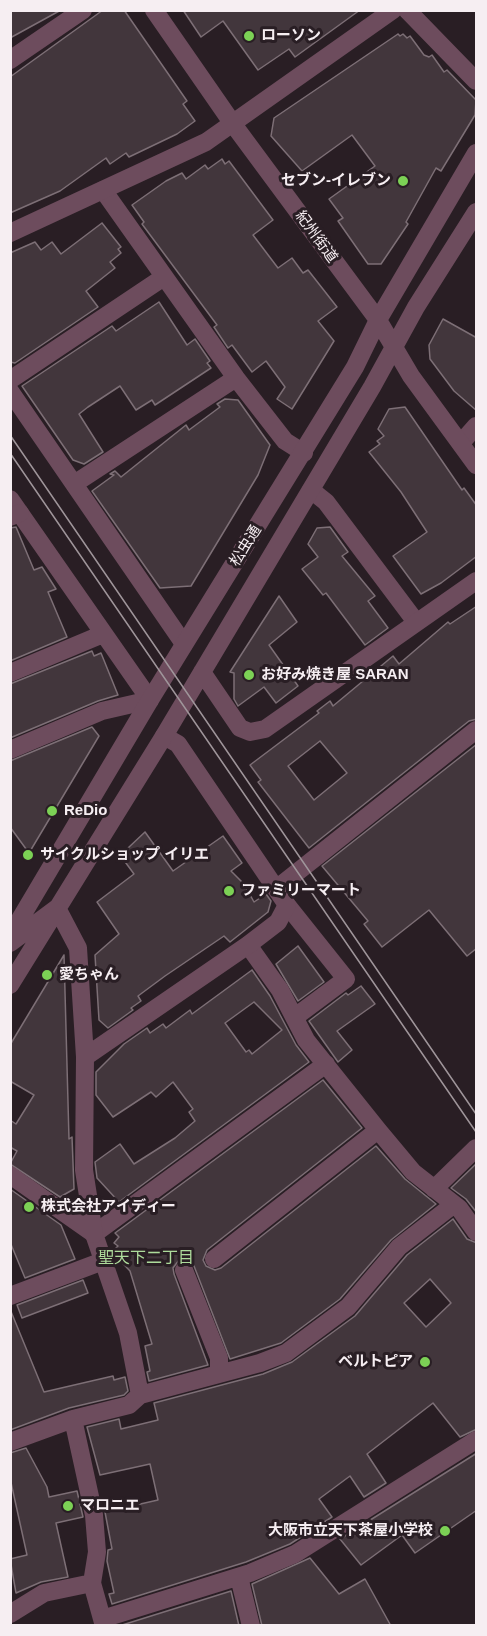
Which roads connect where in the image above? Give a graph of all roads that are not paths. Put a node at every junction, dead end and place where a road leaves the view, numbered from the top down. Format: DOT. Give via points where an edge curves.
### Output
graph roads {
  1 [pos="83,10"];
  2 [pos="154,10"];
  3 [pos="393,10"];
  4 [pos="407,10"];
  5 [pos="10,60"];
  6 [pos="477,81"];
  7 [pos="233,124"];
  8 [pos="477,153"];
  9 [pos="103,190"];
  10 [pos="477,212"];
  11 [pos="10,233"];
  12 [pos="164,277"];
  13 [pos="378,320"];
  14 [pos="394,349"];
  15 [pos="236,378"];
  16 [pos="10,380"];
  17 [pos="10,391"];
  18 [pos="477,426"];
  19 [pos="460,443"];
  20 [pos="304,453"];
  21 [pos="477,465"];
  22 [pos="74,484"];
  23 [pos="311,490"];
  24 [pos="14,510"];
  25 [pos="477,581"];
  26 [pos="416,622"];
  27 [pos="103,634"];
  28 [pos="184,644"];
  29 [pos="202,672"];
  30 [pos="10,673"];
  31 [pos="150,700"];
  32 [pos="477,730"];
  33 [pos="164,736"];
  34 [pos="10,750"];
  35 [pos="276,889"];
  36 [pos="287,905"];
  37 [pos="57,909"];
  38 [pos="10,936"];
  39 [pos="10,943"];
  40 [pos="248,945"];
  41 [pos="10,985"];
  42 [pos="295,1017"];
  43 [pos="85,1057"];
  44 [pos="326,1064"];
  45 [pos="378,1130"];
  46 [pos="477,1148"];
  47 [pos="10,1175"];
  48 [pos="434,1189"];
  49 [pos="453,1204"];
  50 [pos="477,1232"];
  51 [pos="94,1234"];
  52 [pos="214,1258"];
  53 [pos="103,1261"];
  54 [pos="184,1270"];
  55 [pos="10,1296"];
  56 [pos="219,1373"];
  57 [pos="140,1395"];
  58 [pos="74,1419"];
  59 [pos="477,1440"];
  60 [pos="10,1442"];
  61 [pos="239,1576"];
  62 [pos="92,1583"];
  63 [pos="10,1614"];
  64 [pos="103,1622"];
  65 [pos="251,1626"];
  1 -- 5 [label="street"];
  2 -- 7 [label="street, 紀州街道"];
  3 -- 7 [label="street"];
  4 -- 6 [label="street"];
  7 -- 9 [label="street" via="206,142"];
  7 -- 13 [label="street, 紀州街道"];
  8 -- 13 [label="street, 松虫通"];
  9 -- 11 [label="street"];
  9 -- 12 [label="street"];
  10 -- 14 [label="street, 松虫通"];
  12 -- 15 [label="street"];
  12 -- 16 [label="street"];
  13 -- 14 [label="street, 紀州街道"];
  13 -- 20 [label="street, 松虫通"];
  14 -- 19 [label="street, 紀州街道"];
  14 -- 23 [label="street, 松虫通"];
  15 -- 20 [label="street" via="285,441"];
  15 -- 22 [label="street"];
  17 -- 22 [label="street"];
  18 -- 19 [label="street"];
  19 -- 21 [label="street, 紀州街道"];
  20 -- 28 [label="street, 松虫通"];
  22 -- 28 [label="street"];
  23 -- 26 [label="street" via="326,502"];
  23 -- 29 [label="street, 松虫通"];
  24 -- 27 [label="street"];
  25 -- 26 [label="street"];
  26 -- 29 [label="street" via="265,729 249,732 240,728"];
  27 -- 30 [label="street"];
  27 -- 31 [label="street"];
  28 -- 31 [label="street, 松虫通"];
  29 -- 33 [label="street, 松虫通"];
  31 -- 34 [label="street" via="102,711"];
  31 -- 38 [label="street, 松虫通"];
  32 -- 35 [label="street"];
  33 -- 35 [label="street" via="178,744"];
  33 -- 37 [label="street, 松虫通"];
  35 -- 36 [label="street"];
  36 -- 40 [label="street" via="278,922"];
  36 -- 42 [label="street" via="346,979"];
  37 -- 39 [label="street"];
  37 -- 41 [label="street, 松虫通"];
  37 -- 43 [label="street" via="78,948"];
  40 -- 42 [label="street"];
  40 -- 43 [label="street"];
  42 -- 44 [label="street" via="306,1040"];
  43 -- 51 [label="street" via="84,1170"];
  44 -- 45 [label="street"];
  44 -- 51 [label="street"];
  45 -- 48 [label="street" via="413,1172"];
  45 -- 52 [label="street"];
  46 -- 48 [label="street"];
  47 -- 51 [label="street"];
  48 -- 49 [label="street"];
  49 -- 50 [label="street"];
  49 -- 56 [label="street" via="399,1247 348,1306 286,1353"];
  51 -- 53 [label="street"];
  53 -- 55 [label="street"];
  53 -- 57 [label="street" via="128,1333"];
  54 -- 56 [label="street" via="219,1358"];
  56 -- 57 [label="street"];
  57 -- 58 [label="street" via="129,1406"];
  58 -- 60 [label="street"];
  58 -- 62 [label="street" via="94,1515 97,1552"];
  59 -- 61 [label="street" via="295,1554"];
  61 -- 64 [label="street"];
  61 -- 65 [label="street"];
  62 -- 63 [label="street" via="44,1593"];
  62 -- 64 [label="street"];
}
